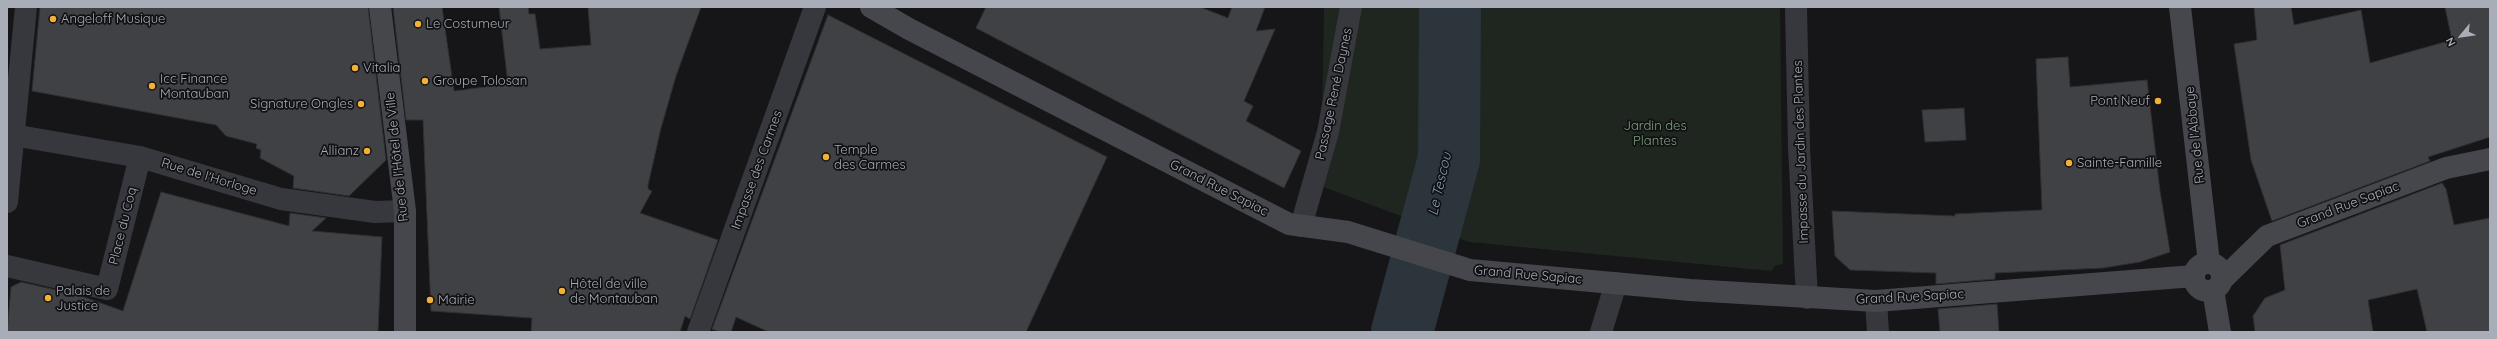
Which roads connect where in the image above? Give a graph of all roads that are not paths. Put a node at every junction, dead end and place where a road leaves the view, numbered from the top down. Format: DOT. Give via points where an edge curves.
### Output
graph roads {
  1 [pos="26,7"];
  2 [pos="380,7"];
  3 [pos="815,7"];
  4 [pos="871,7"];
  5 [pos="1352,7"];
  6 [pos="1796,7"];
  7 [pos="2180,7"];
  8 [pos="13,135"];
  9 [pos="140,157"];
  10 [pos="2490,159"];
  11 [pos="7,202"];
  12 [pos="405,211"];
  13 [pos="1301,226"];
  14 [pos="7,266"];
  15 [pos="2201,269"];
  16 [pos="1616,283"];
  17 [pos="2217,285"];
  18 [pos="1808,298"];
  19 [pos="1876,301"];
  20 [pos="405,332"];
  21 [pos="698,332"];
  22 [pos="1601,332"];
  23 [pos="1878,332"];
  24 [pos="2220,332"];
  1 -- 8 [label="street"];
  2 -- 12 [label="main road, Rue de l'Hôtel de Ville"];
  3 -- 21 [label="street, Impasse des Carmes"];
  4 -- 13 [label="main road, Grand Rue Sapiac" via="1274,217"];
  5 -- 13 [label="street, Passage René Daynes" via="1328,132"];
  6 -- 18 [label="street, Impasse du Jardin des Plantes" via="1799,148"];
  7 -- 15 [label="main road, Rue de l'Abbaye"];
  8 -- 9 [label="street, Rue de l'Horloge"];
  8 -- 11 [label="street"];
  9 -- 12 [label="street, Rue de l'Horloge" via="281,199 376,212"];
  9 -- 14 [label="street, Place du Coq" via="107,289"];
  10 -- 17 [label="main road, Grand Rue Sapiac" via="2446,168 2267,236"];
  12 -- 20 [label="main road, Rue de l'Hôtel de Ville"];
  13 -- 16 [label="main road, Grand Rue Sapiac" via="1348,232 1470,270"];
  15 -- 17 [label="main road" via="2199,288 2203,291"];
  15 -- 19 [label="main road, Grand Rue Sapiac"];
  16 -- 18 [label="main road, Grand Rue Sapiac"];
  16 -- 22 [label="street"];
  17 -- 24 [label="main road"];
  18 -- 19 [label="main road, Grand Rue Sapiac"];
  19 -- 23 [label="street"];
}
